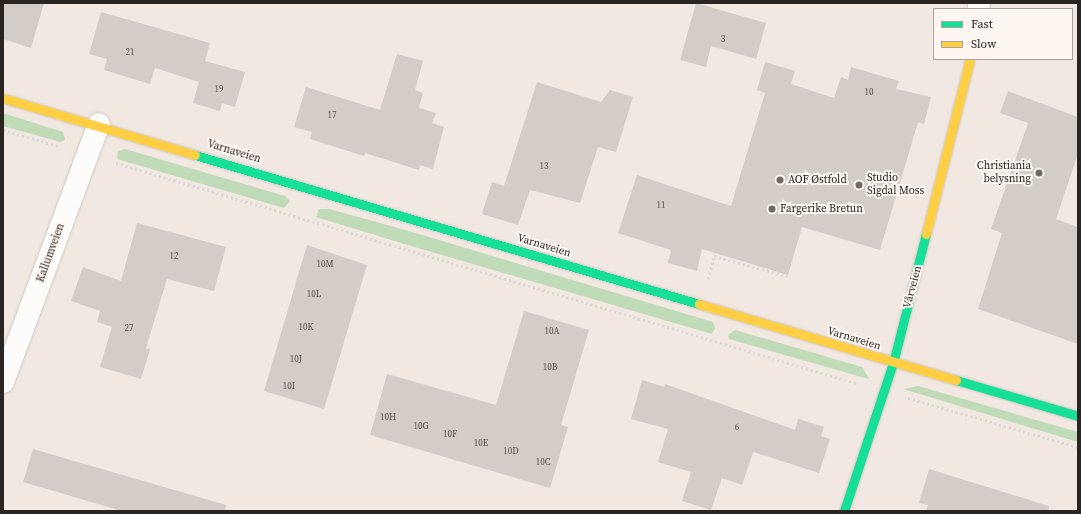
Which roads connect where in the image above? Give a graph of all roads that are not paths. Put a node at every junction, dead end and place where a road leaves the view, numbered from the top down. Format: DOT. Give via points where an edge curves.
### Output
graph roads {
  1 [pos="970,60"];
  2 [pos="3,98"];
  3 [pos="99,124"];
  4 [pos="893,363"];
  5 [pos="3,382"];
  6 [pos="1078,416"];
  7 [pos="844,511"];
  1 -- 4 [label="street, Vårveien"];
  2 -- 3 [label="street, Varnaveien"];
  3 -- 4 [label="street, Varnaveien"];
  3 -- 5 [label="street, Kallumveien"];
  4 -- 6 [label="street, Varnaveien"];
  4 -- 7 [label="street, Vårveien"];
}
